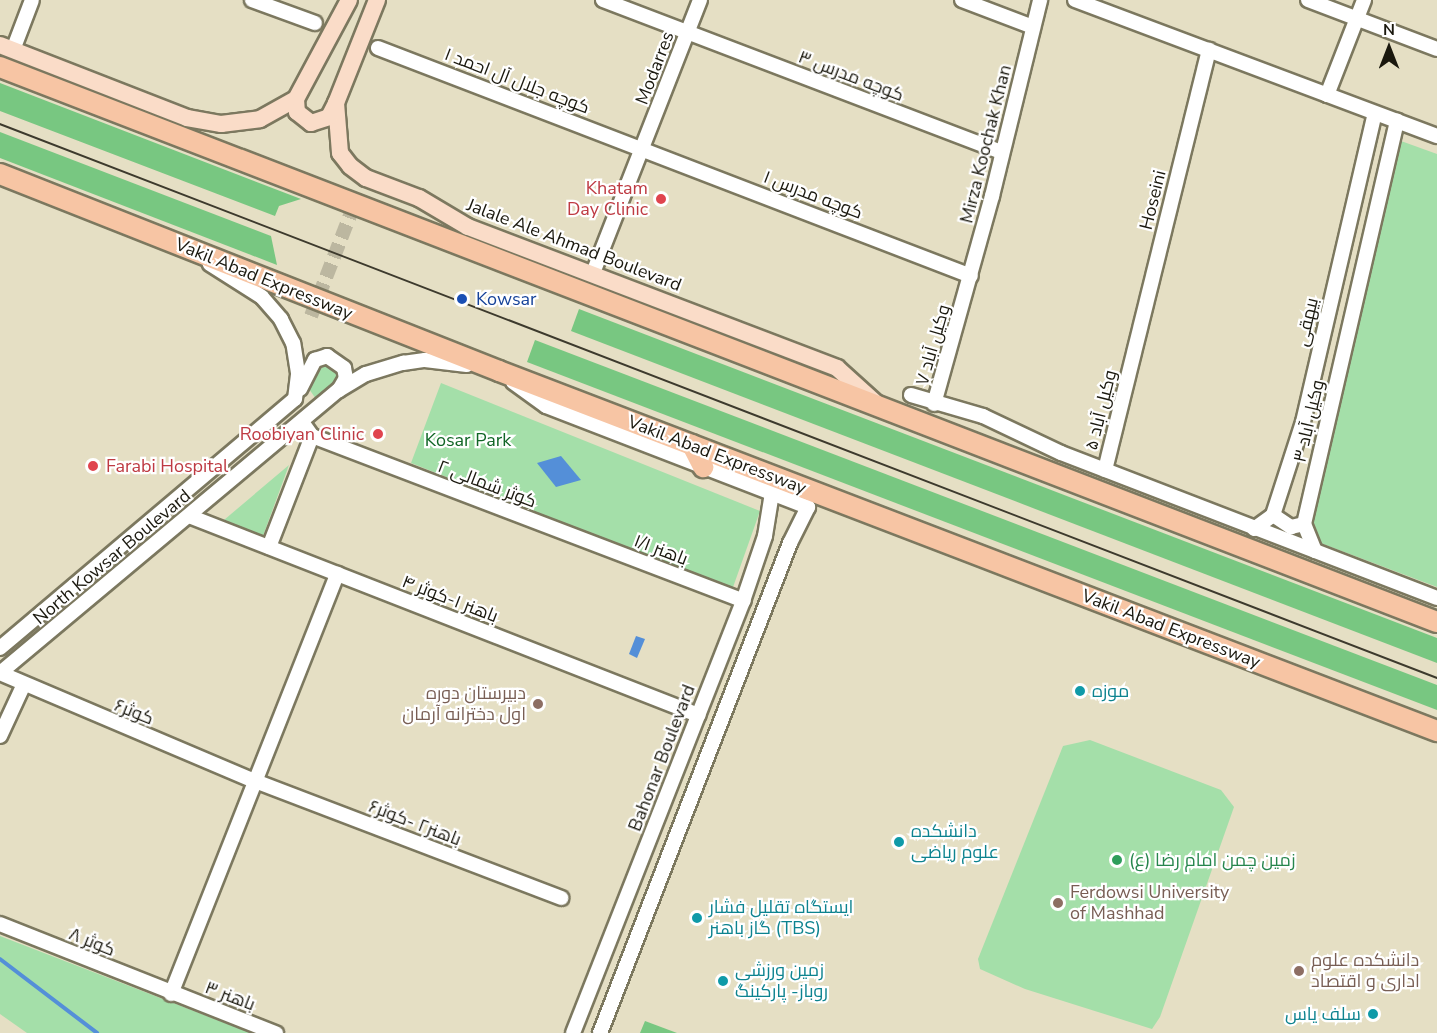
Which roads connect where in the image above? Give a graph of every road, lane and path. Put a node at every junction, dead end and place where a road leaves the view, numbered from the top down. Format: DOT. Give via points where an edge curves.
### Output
graph roads {
  1 [pos="32,0"];
  2 [pos="252,0"];
  3 [pos="349,0"];
  4 [pos="377,0"];
  5 [pos="603,0"];
  6 [pos="700,0"];
  7 [pos="962,0"];
  8 [pos="1040,0"];
  9 [pos="1075,0"];
  10 [pos="1308,0"];
  11 [pos="1364,0"];
  12 [pos="1356,18"];
  13 [pos="315,23"];
  14 [pos="1033,27"];
  15 [pos="687,33"];
  16 [pos="6,47"];
  17 [pos="378,48"];
  18 [pos="1209,50"];
  19 [pos="1437,50"];
  20 [pos="0,67"];
  21 [pos="1327,95"];
  22 [pos="296,99"];
  23 [pos="336,103"];
  24 [pos="1374,113"];
  25 [pos="1396,121"];
  26 [pos="1437,136"];
  27 [pos="643,148"];
  28 [pos="1002,153"];
  29 [pos="0,174"];
  30 [pos="185,248"];
  31 [pos="592,273"];
  32 [pos="971,276"];
  33 [pos="1333,290"];
  34 [pos="966,296"];
  35 [pos="1356,297"];
  36 [pos="1133,358"];
  37 [pos="498,371"];
  38 [pos="339,390"];
  39 [pos="911,395"];
  40 [pos="295,399"];
  41 [pos="877,404"];
  42 [pos="934,404"];
  43 [pos="302,422"];
  44 [pos="312,436"];
  45 [pos="692,445"];
  46 [pos="703,467"];
  47 [pos="1105,470"];
  48 [pos="772,493"];
  49 [pos="1273,515"];
  50 [pos="189,516"];
  51 [pos="1304,524"];
  52 [pos="1254,529"];
  53 [pos="566,533"];
  54 [pos="765,536"];
  55 [pos="790,543"];
  56 [pos="269,547"];
  57 [pos="1315,551"];
  58 [pos="337,574"];
  59 [pos="1437,598"];
  60 [pos="743,601"];
  61 [pos="1437,622"];
  62 [pos="0,648"];
  63 [pos="0,673"];
  64 [pos="24,684"];
  65 [pos="698,715"];
  66 [pos="1437,731"];
  67 [pos="0,736"];
  68 [pos="255,781"];
  69 [pos="672,782"];
  70 [pos="695,791"];
  71 [pos="561,898"];
  72 [pos="0,924"];
  73 [pos="171,994"];
  74 [pos="276,1033"];
  75 [pos="573,1033"];
  76 [pos="600,1033"];
  1 -- 16 [label="street"];
  2 -- 13 [label="street"];
  3 -- 22 [label="main road"];
  4 -- 23 [label="main road, Jalale Ale Ahmad Boulevard"];
  5 -- 15 [label="street, کوچه مدرس ۳"];
  6 -- 15 [label="street, Modarres"];
  7 -- 14 [label="street"];
  8 -- 14 [label="street, Mirza Koochak Khan"];
  9 -- 18 [label="street"];
  10 -- 12 [label="street"];
  11 -- 12 [label="street"];
  12 -- 19 [label="street"];
  12 -- 21 [label="street"];
  14 -- 28 [label="street, Mirza Koochak Khan"];
  15 -- 27 [label="street, Modarres"];
  15 -- 28 [label="street, کوچه مدرس ۳"];
  16 -- 22 [label="main road" via="187,118 221,124 260,119"];
  17 -- 27 [label="street, کوچه جلال آل احمد ۱"];
  18 -- 21 [label="street"];
  18 -- 36 [label="street, Hoseini"];
  20 -- 41 [label="highway"];
  21 -- 24 [label="street"];
  22 -- 23 [label="main road" via="300,117 312,123 329,117"];
  23 -- 31 [label="main road, Jalale Ale Ahmad Boulevard" via="340,153 366,178 419,198 468,227"];
  24 -- 25 [label="street"];
  24 -- 33 [label="street, بیهقی"];
  25 -- 26 [label="street"];
  25 -- 35 [label="street"];
  27 -- 31 [label="street, Modarres"];
  27 -- 32 [label="street, کوچه مدرس ۱"];
  28 -- 32 [label="street, Mirza Koochak Khan"];
  29 -- 30 [label="highway, Vakil Abad Expressway"];
  30 -- 37 [label="highway, Vakil Abad Expressway"];
  30 -- 40 [label="street" via="262,297 281,318 293,343 298,373"];
  31 -- 41 [label="main road, Jalale Ale Ahmad Boulevard" via="837,368"];
  32 -- 34 [label="street, Mirza Koochak Khan"];
  33 -- 35 [label="street"];
  33 -- 49 [label="street, بیهقی" via="1303,422"];
  34 -- 42 [label="street, ۷ وکیل آباد"];
  35 -- 51 [label="street, ۳ وکیل آباد"];
  36 -- 47 [label="street, وکیل آباد ۵"];
  37 -- 38 [label="street, North Kowsar Boulevard" via="446,362 414,362 387,366"];
  37 -- 45 [label="highway, Vakil Abad Expressway"];
  37 -- 46 [label="street" via="546,406"];
  38 -- 40 [label="street" via="346,378 344,368 327,356 315,360"];
  38 -- 43 [label="street, North Kowsar Boulevard"];
  39 -- 42 [label="street"];
  40 -- 62 [label="street, North Kowsar Boulevard"];
  41 -- 61 [label="highway"];
  42 -- 47 [label="street" via="983,416"];
  43 -- 44 [label="street"];
  43 -- 50 [label="street, North Kowsar Boulevard"];
  44 -- 53 [label="street, کوثر شمالی ۲"];
  44 -- 56 [label="street"];
  45 -- 46 [label="highway"];
  45 -- 66 [label="highway, Vakil Abad Expressway"];
  46 -- 48 [label="street"];
  47 -- 52 [label="street"];
  48 -- 54 [label="street, Bahonar Boulevard"];
  48 -- 55 [label="street" via="808,507"];
  49 -- 51 [label="street" via="1291,528"];
  49 -- 52 [label="street"];
  50 -- 56 [label="street, باهنر ۱-کوثر ۴"];
  50 -- 63 [label="street, North Kowsar Boulevard"];
  51 -- 57 [label="street"];
  52 -- 57 [label="street"];
  53 -- 60 [label="street, باهنر ۱/۱"];
  54 -- 55 [label="street" via="777,534"];
  54 -- 60 [label="street, Bahonar Boulevard"];
  55 -- 70 [label="street"];
  56 -- 58 [label="street, باهنر ۱-کوثر ۴"];
  57 -- 59 [label="street"];
  58 -- 65 [label="street, باهنر ۱-کوثر ۴"];
  58 -- 68 [label="street"];
  60 -- 65 [label="street, Bahonar Boulevard"];
  63 -- 64 [label="street, کوثر۶"];
  64 -- 67 [label="street"];
  64 -- 68 [label="street, کوثر۶"];
  65 -- 69 [label="street, Bahonar Boulevard"];
  68 -- 71 [label="street, باهنر۲ -کوثر۶"];
  68 -- 73 [label="street"];
  69 -- 70 [label="street"];
  69 -- 75 [label="street, Bahonar Boulevard"];
  70 -- 76 [label="street"];
  72 -- 73 [label="street, کوثر ۸"];
  73 -- 74 [label="street, باهنر ۳"];
}
